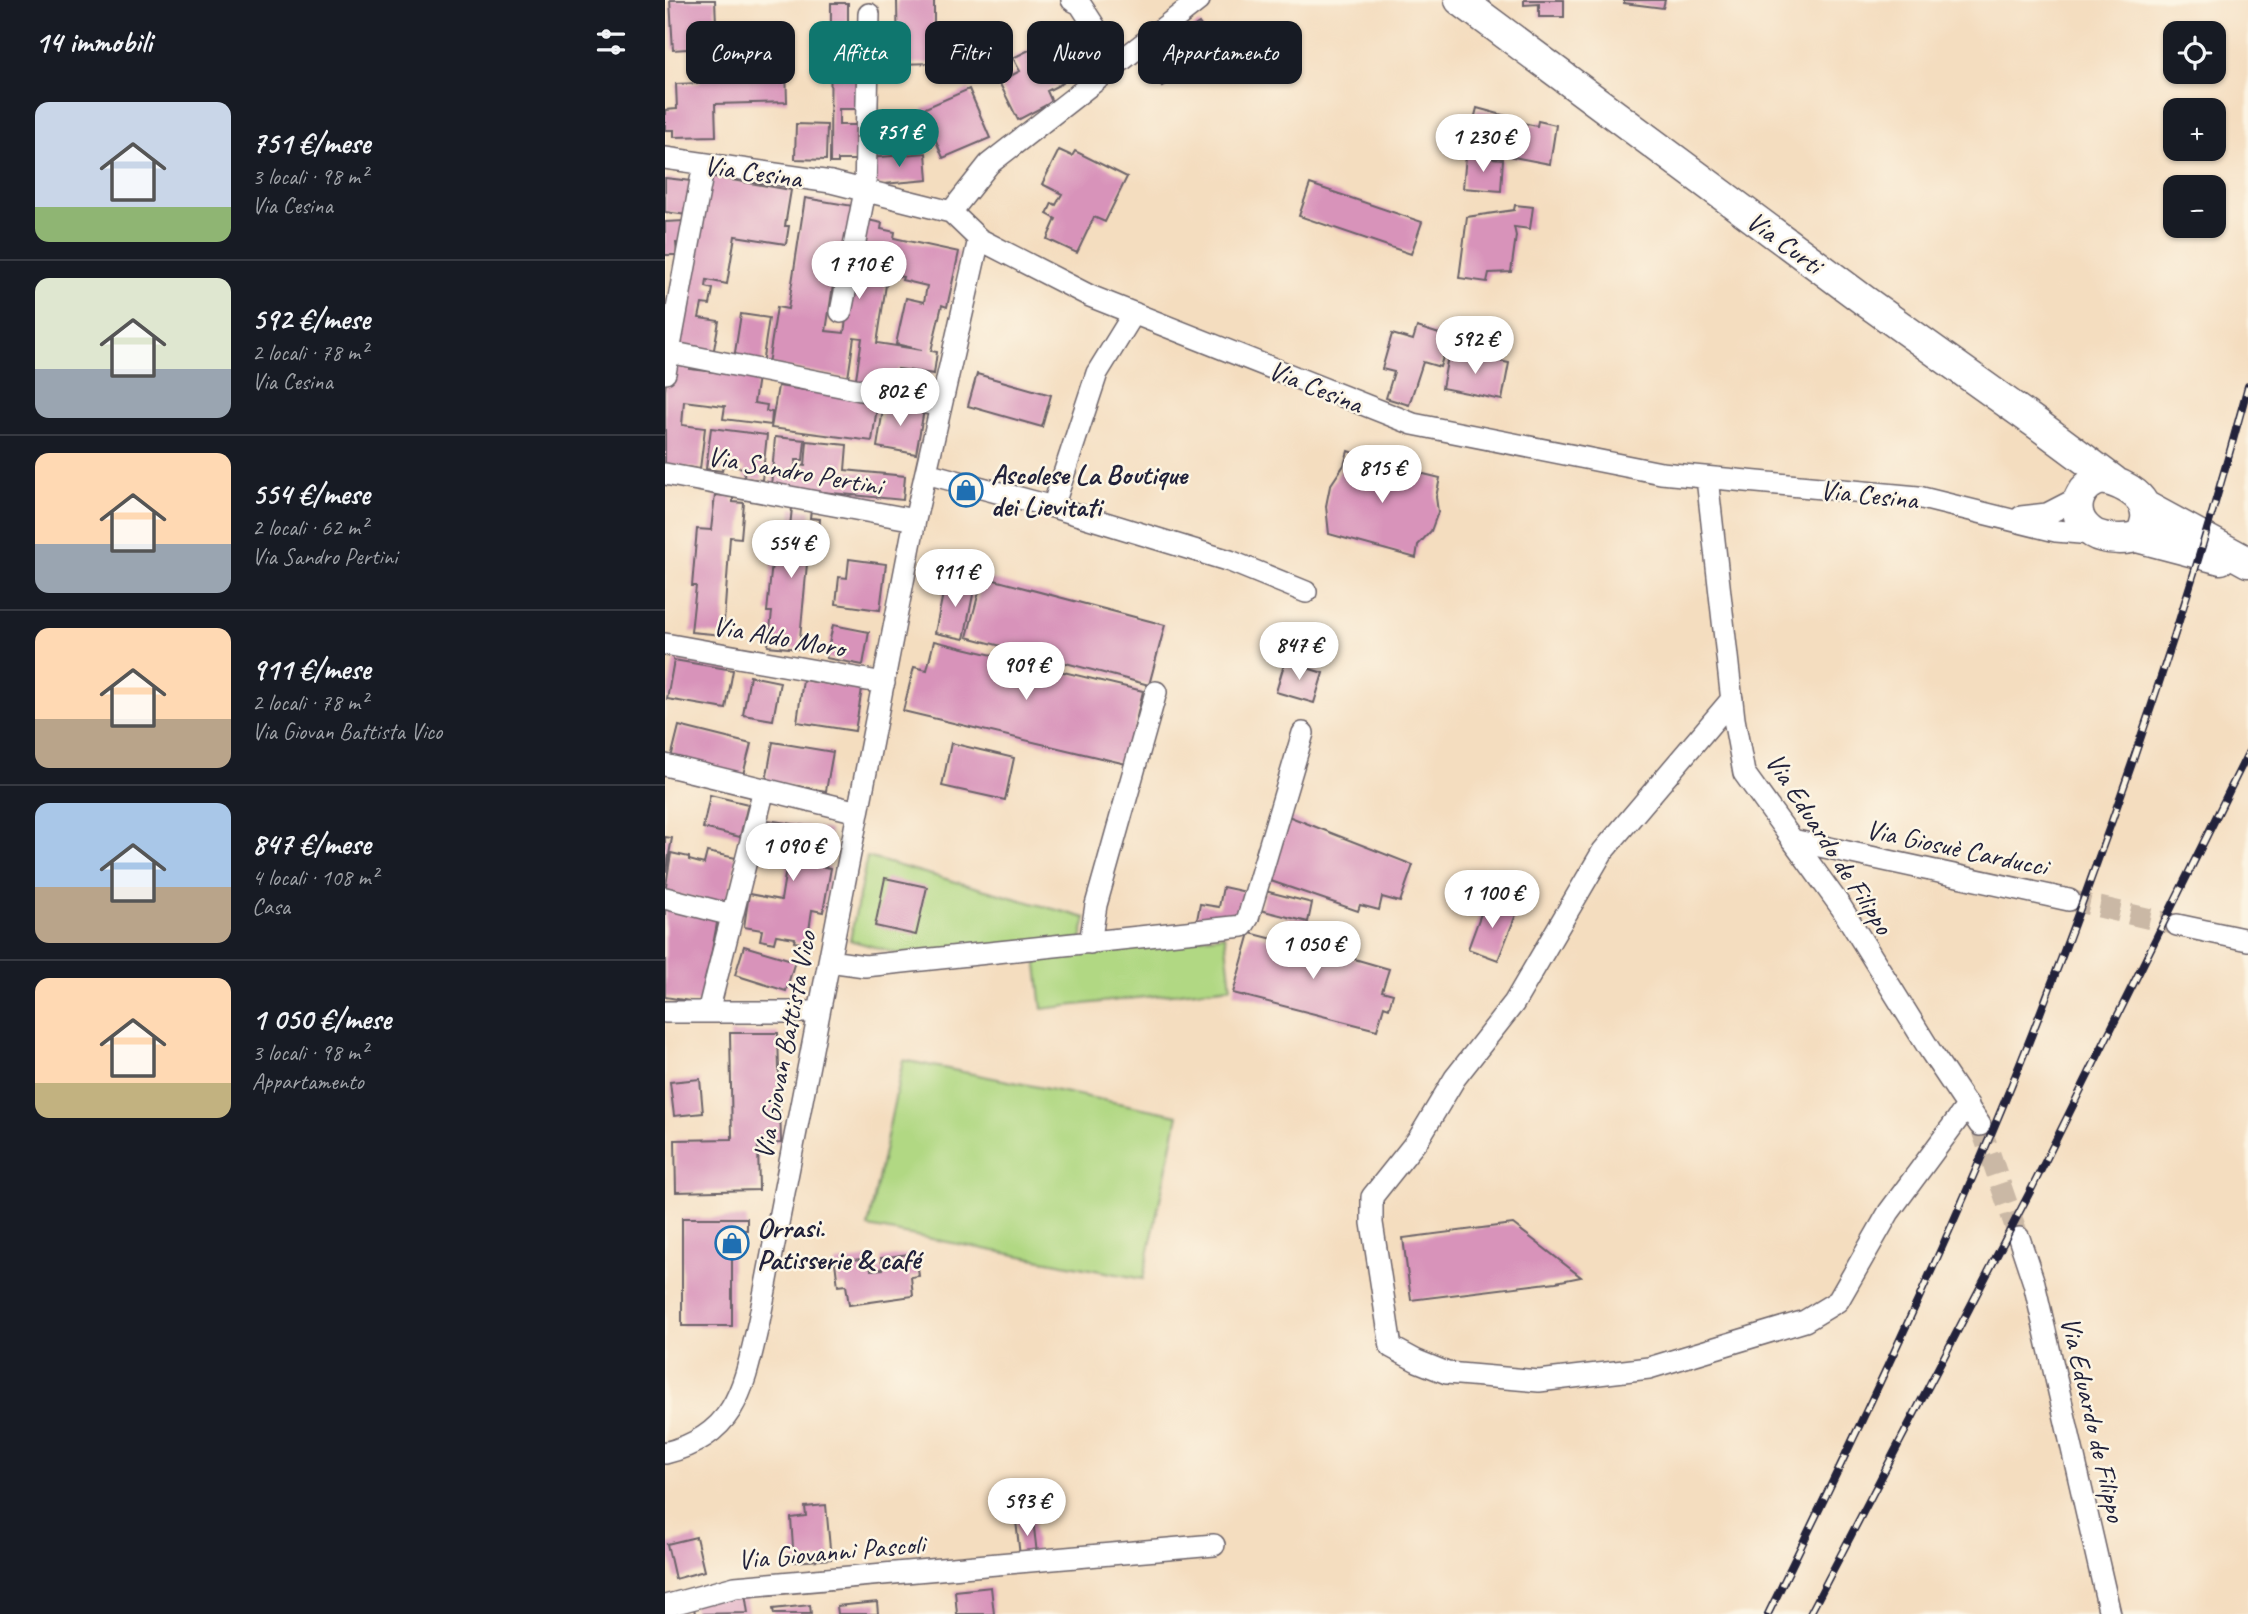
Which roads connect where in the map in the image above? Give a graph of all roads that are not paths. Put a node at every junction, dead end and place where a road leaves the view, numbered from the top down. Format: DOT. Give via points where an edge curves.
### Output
graph roads {
  1 [pos="1072,0"];
  2 [pos="1199,0"];
  3 [pos="1460,0"];
  4 [pos="869,14"];
  5 [pos="1091,21"];
  6 [pos="1124,58"];
  7 [pos="1091,84"];
  8 [pos="665,158"];
  9 [pos="705,164"];
  10 [pos="865,191"];
  11 [pos="951,212"];
  12 [pos="979,239"];
  13 [pos="841,312"];
  14 [pos="1134,313"];
  15 [pos="667,363"];
  16 [pos="941,407"];
  17 [pos="2060,441"];
  18 [pos="926,473"];
  19 [pos="665,474"];
  20 [pos="1707,478"];
  21 [pos="2114,481"];
  22 [pos="2081,493"];
  23 [pos="2145,506"];
  24 [pos="1053,507"];
  25 [pos="2005,519"];
  26 [pos="915,520"];
  27 [pos="2092,534"];
  28 [pos="2137,537"];
  29 [pos="2248,564"];
  30 [pos="1306,592"];
  31 [pos="665,644"];
  32 [pos="884,683"];
  33 [pos="1156,692"];
  34 [pos="1731,699"];
  35 [pos="1303,733"];
  36 [pos="665,765"];
  37 [pos="764,789"];
  38 [pos="858,812"];
  39 [pos="1793,840"];
  40 [pos="665,898"];
  41 [pos="2070,900"];
  42 [pos="732,915"];
  43 [pos="2177,925"];
  44 [pos="2248,940"];
  45 [pos="1090,943"];
  46 [pos="829,961"];
  47 [pos="665,1012"];
  48 [pos="708,1012"];
  49 [pos="819,1012"];
  50 [pos="1968,1105"];
  51 [pos="1980,1125"];
  52 [pos="2019,1238"];
  53 [pos="665,1453"];
  54 [pos="1213,1545"];
  55 [pos="665,1606"];
  56 [pos="2110,1614"];
  1 -- 5 [label="street"];
  2 -- 6 [label="street"];
  3 -- 17 [label="main road, Via Curti"];
  4 -- 10 [label="street"];
  7 -- 11 [label="street" via="989,164"];
  8 -- 9 [label="street, Via Cesina"];
  9 -- 10 [label="street, Via Cesina"];
  9 -- 15 [label="street"];
  10 -- 11 [label="street, Via Cesina"];
  10 -- 13 [label="street"];
  11 -- 12 [label="street, Via Cesina"];
  12 -- 14 [label="street, Via Cesina" via="1090,296"];
  12 -- 16 [label="street, Via Giovan Battista Vico"];
  14 -- 20 [label="street, Via Cesina" via="1413,424"];
  14 -- 24 [label="street" via="1097,373"];
  15 -- 16 [label="street"];
  16 -- 18 [label="street, Via Giovan Battista Vico"];
  17 -- 21 [label="main road, Via Curti"];
  17 -- 22 [label="main road"];
  18 -- 24 [label="street"];
  18 -- 26 [label="street, Via Giovan Battista Vico"];
  19 -- 26 [label="street, Via Sandro Pertini"];
  20 -- 25 [label="street, Via Cesina" via="1918,497"];
  20 -- 34 [label="street, Via Eduardo de Filippo"];
  21 -- 22 [label="main road, Via Cesina" via="2091,481"];
  21 -- 23 [label="main road"];
  22 -- 25 [label="street, Via Cesina" via="2047,514"];
  22 -- 27 [label="main road" via="2079,514"];
  23 -- 28 [label="main road" via="2147,517"];
  23 -- 29 [label="main road"];
  24 -- 30 [label="street" via="1230,561"];
  25 -- 27 [label="street"];
  26 -- 32 [label="street, Via Giovan Battista Vico"];
  27 -- 28 [label="main road"];
  28 -- 29 [label="main road"];
  31 -- 32 [label="street, Via Aldo Moro"];
  32 -- 38 [label="street, Via Giovan Battista Vico"];
  33 -- 45 [label="street" via="1096,905"];
  34 -- 39 [label="street, Via Eduardo de Filippo" via="1744,773"];
  34 -- 50 [label="street" via="1603,851 1514,1003 1372,1197 1391,1347 1447,1373 1539,1381 1649,1368 1805,1321 1838,1301 1889,1212"];
  35 -- 45 [label="street" via="1243,926"];
  36 -- 37 [label="street"];
  37 -- 38 [label="street"];
  37 -- 42 [label="street"];
  38 -- 46 [label="street, Via Giovan Battista Vico"];
  39 -- 41 [label="street, Via Giosuè Carducci"];
  39 -- 50 [label="street, Via Eduardo de Filippo"];
  40 -- 42 [label="street"];
  42 -- 48 [label="street"];
  43 -- 44 [label="street"];
  45 -- 46 [label="street" via="865,966"];
  46 -- 49 [label="street, Via Giovan Battista Vico"];
  47 -- 48 [label="street"];
  48 -- 49 [label="street"];
  49 -- 53 [label="street, Via Giovan Battista Vico" via="743,1388 722,1422 704,1438"];
  50 -- 51 [label="street, Via Eduardo de Filippo"];
  52 -- 56 [label="street, Via Eduardo de Filippo" via="2034,1283"];
  54 -- 55 [label="street, Via Giovanni Pascoli" via="735,1587"];
}
